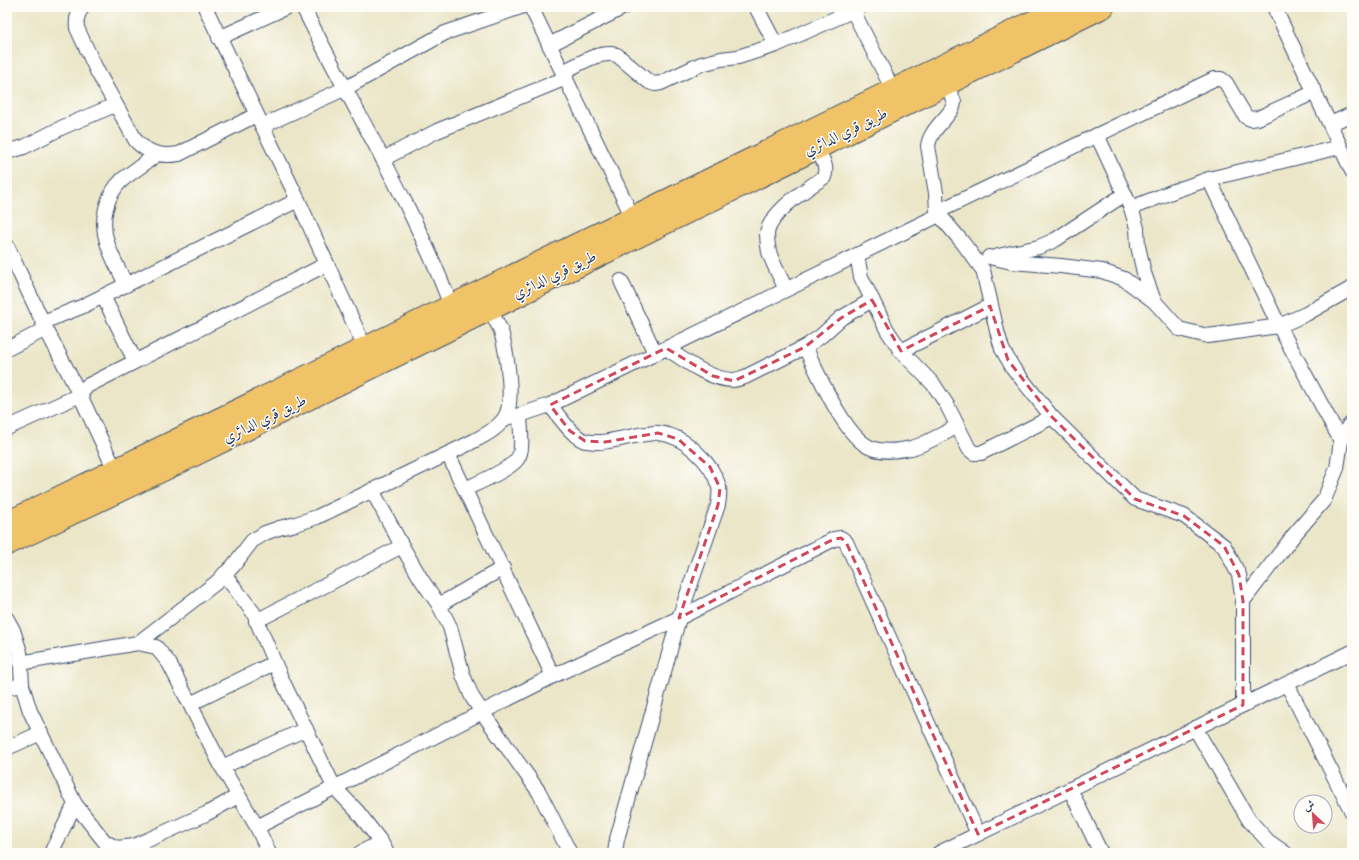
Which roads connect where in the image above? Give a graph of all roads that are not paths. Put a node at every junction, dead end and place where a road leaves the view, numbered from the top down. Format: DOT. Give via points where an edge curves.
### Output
graph roads {
  1 [pos="83,7"];
  2 [pos="205,7"];
  3 [pos="287,7"];
  4 [pos="303,7"];
  5 [pos="624,7"];
  6 [pos="756,7"];
  7 [pos="1063,7"];
  8 [pos="1103,7"];
  9 [pos="1274,7"];
  10 [pos="530,8"];
  11 [pos="855,8"];
  12 [pos="219,38"];
  13 [pos="549,45"];
  14 [pos="776,45"];
  15 [pos="564,75"];
  16 [pos="947,84"];
  17 [pos="346,88"];
  18 [pos="893,90"];
  19 [pos="1315,92"];
  20 [pos="115,105"];
  21 [pos="1352,114"];
  22 [pos="259,121"];
  23 [pos="1330,124"];
  24 [pos="1097,135"];
  25 [pos="1340,147"];
  26 [pos="816,148"];
  27 [pos="7,152"];
  28 [pos="157,154"];
  29 [pos="383,159"];
  30 [pos="1352,171"];
  31 [pos="1209,179"];
  32 [pos="1125,194"];
  33 [pos="298,200"];
  34 [pos="1131,208"];
  35 [pos="938,213"];
  36 [pos="633,218"];
  37 [pos="7,248"];
  38 [pos="857,255"];
  39 [pos="982,258"];
  40 [pos="327,264"];
  41 [pos="621,281"];
  42 [pos="126,284"];
  43 [pos="1352,288"];
  44 [pos="786,289"];
  45 [pos="103,296"];
  46 [pos="872,300"];
  47 [pos="1154,301"];
  48 [pos="450,306"];
  49 [pos="990,306"];
  50 [pos="490,309"];
  51 [pos="44,326"];
  52 [pos="1279,326"];
  53 [pos="805,347"];
  54 [pos="365,348"];
  55 [pos="7,349"];
  56 [pos="660,350"];
  57 [pos="901,350"];
  58 [pos="135,361"];
  59 [pos="80,395"];
  60 [pos="550,405"];
  61 [pos="520,415"];
  62 [pos="1052,417"];
  63 [pos="505,418"];
  64 [pos="1352,424"];
  65 [pos="958,426"];
  66 [pos="7,428"];
  67 [pos="1341,441"];
  68 [pos="179,450"];
  69 [pos="448,454"];
  70 [pos="115,470"];
  71 [pos="465,489"];
  72 [pos="372,490"];
  73 [pos="7,523"];
  74 [pos="7,544"];
  75 [pos="402,546"];
  76 [pos="503,568"];
  77 [pos="224,574"];
  78 [pos="1243,600"];
  79 [pos="439,605"];
  80 [pos="679,618"];
  81 [pos="7,619"];
  82 [pos="256,621"];
  83 [pos="138,643"];
  84 [pos="1352,652"];
  85 [pos="20,663"];
  86 [pos="274,663"];
  87 [pos="553,676"];
  88 [pos="1287,684"];
  89 [pos="22,685"];
  90 [pos="7,688"];
  91 [pos="190,704"];
  92 [pos="1243,705"];
  93 [pos="482,712"];
  94 [pos="306,728"];
  95 [pos="1195,728"];
  96 [pos="41,733"];
  97 [pos="7,748"];
  98 [pos="222,768"];
  99 [pos="334,787"];
  100 [pos="1070,789"];
  101 [pos="238,796"];
  102 [pos="75,804"];
  103 [pos="1352,812"];
  104 [pos="257,827"];
  105 [pos="978,834"];
  106 [pos="384,848"];
  107 [pos="54,851"];
  108 [pos="269,853"];
  109 [pos="360,853"];
  110 [pos="570,853"];
  111 [pos="616,853"];
  112 [pos="939,853"];
  113 [pos="1101,853"];
  114 [pos="1285,853"];
  1 -- 20 [label="street" via="76,20 77,28"];
  2 -- 12 [label="street"];
  3 -- 12 [label="street"];
  4 -- 17 [label="street"];
  5 -- 13 [label="street"];
  6 -- 14 [label="street"];
  7 -- 18 [label="highway, طريق قري الدائري"];
  8 -- 16 [label="highway, طريق قري الدائري"];
  9 -- 19 [label="street"];
  10 -- 13 [label="street"];
  10 -- 17 [label="street" via="445,34"];
  11 -- 14 [label="street"];
  11 -- 18 [label="street"];
  12 -- 22 [label="street"];
  13 -- 15 [label="street"];
  14 -- 15 [label="street" via="738,57 701,64 661,83 649,82 612,53 601,54"];
  15 -- 29 [label="street" via="438,131"];
  15 -- 36 [label="street"];
  16 -- 26 [label="highway, طريق قري الدائري"];
  16 -- 35 [label="street" via="954,102 953,107 934,131 928,146"];
  17 -- 22 [label="street"];
  17 -- 29 [label="street"];
  18 -- 36 [label="highway, طريق قري الدائري"];
  19 -- 23 [label="street"];
  19 -- 24 [label="street" via="1252,119 1246,117 1226,82 1214,79"];
  20 -- 27 [label="street"];
  20 -- 28 [label="street" via="136,141 149,152"];
  21 -- 23 [label="street"];
  22 -- 28 [label="street" via="179,154"];
  22 -- 33 [label="street"];
  23 -- 25 [label="street"];
  24 -- 32 [label="street"];
  24 -- 35 [label="street"];
  25 -- 30 [label="street"];
  25 -- 31 [label="street"];
  26 -- 44 [label="street" via="826,167 824,177 790,202 776,217 767,234 770,252"];
  26 -- 50 [label="highway, طريق قري الدائري"];
  28 -- 42 [label="street" via="122,181 106,205 104,223 107,242"];
  29 -- 48 [label="street" via="439,275"];
  31 -- 34 [label="street"];
  31 -- 52 [label="street"];
  32 -- 34 [label="street"];
  32 -- 39 [label="street" via="1055,240 1039,247"];
  33 -- 40 [label="street"];
  33 -- 42 [label="street"];
  34 -- 47 [label="street" via="1144,273"];
  35 -- 38 [label="street"];
  35 -- 39 [label="street"];
  36 -- 48 [label="highway, طريق قري الدائري"];
  37 -- 51 [label="street"];
  38 -- 44 [label="street"];
  38 -- 46 [label="street" via="861,277"];
  39 -- 47 [label="street" via="1102,271 1124,279"];
  39 -- 49 [label="street"];
  40 -- 54 [label="street"];
  40 -- 58 [label="street"];
  41 -- 56 [label="street"];
  42 -- 45 [label="street"];
  43 -- 52 [label="street"];
  44 -- 56 [label="street"];
  45 -- 51 [label="street"];
  45 -- 58 [label="street"];
  46 -- 53 [label="street" via="841,318"];
  46 -- 57 [label="street" via="884,325"];
  47 -- 52 [label="street" via="1179,329 1208,336"];
  48 -- 54 [label="highway, طريق قري الدائري"];
  49 -- 57 [label="street"];
  49 -- 62 [label="street" via="1002,349 1008,360"];
  50 -- 63 [label="street" via="500,330 510,377 509,410"];
  50 -- 68 [label="highway, طريق قري الدائري"];
  51 -- 55 [label="street"];
  51 -- 59 [label="street"];
  52 -- 67 [label="street"];
  53 -- 56 [label="street" via="734,381 713,376"];
  53 -- 65 [label="street" via="839,414 852,433 868,446 886,452 912,448"];
  54 -- 68 [label="highway, طريق قري الدائري"];
  56 -- 60 [label="street"];
  57 -- 65 [label="street" via="934,385"];
  58 -- 59 [label="street" via="87,386"];
  59 -- 66 [label="street"];
  59 -- 70 [label="street"];
  60 -- 61 [label="street"];
  60 -- 80 [label="street" via="570,431 585,441 605,442 658,432 678,439 696,451 710,467 720,488 718,505"];
  61 -- 63 [label="street"];
  61 -- 71 [label="street" via="521,448 518,459 505,469"];
  62 -- 65 [label="street" via="981,453 974,453 969,449"];
  62 -- 78 [label="street" via="1135,499 1184,516 1224,546 1239,575"];
  63 -- 69 [label="street" via="490,432"];
  64 -- 67 [label="street"];
  67 -- 78 [label="street" via="1336,468 1324,500"];
  68 -- 70 [label="highway, طريق قري الدائري"];
  68 -- 74 [label="highway, طريق قري الدائري"];
  69 -- 71 [label="street"];
  69 -- 72 [label="street"];
  70 -- 73 [label="highway, طريق قري الدائري"];
  71 -- 76 [label="street"];
  72 -- 75 [label="street"];
  72 -- 77 [label="street" via="318,517 265,533 244,550"];
  75 -- 79 [label="street"];
  75 -- 82 [label="street"];
  76 -- 79 [label="street"];
  76 -- 87 [label="street"];
  77 -- 82 [label="street" via="253,612"];
  77 -- 83 [label="street"];
  78 -- 92 [label="street"];
  79 -- 93 [label="street" via="450,627 463,675"];
  80 -- 87 [label="street"];
  80 -- 105 [label="street" via="834,539 841,538 846,542"];
  80 -- 111 [label="street" via="621,824"];
  81 -- 85 [label="street" via="18,645"];
  82 -- 86 [label="street"];
  83 -- 85 [label="street"];
  83 -- 91 [label="street" via="156,647 169,663"];
  84 -- 88 [label="street"];
  85 -- 89 [label="street"];
  86 -- 91 [label="street"];
  86 -- 94 [label="street"];
  87 -- 93 [label="street"];
  88 -- 92 [label="street"];
  88 -- 103 [label="street"];
  89 -- 90 [label="street"];
  89 -- 96 [label="street" via="30,711"];
  91 -- 98 [label="street"];
  92 -- 95 [label="street"];
  93 -- 99 [label="street"];
  93 -- 110 [label="street" via="539,792"];
  94 -- 98 [label="street"];
  94 -- 99 [label="street"];
  95 -- 100 [label="street"];
  95 -- 114 [label="street" via="1249,820 1268,841"];
  96 -- 97 [label="street"];
  96 -- 102 [label="street"];
  98 -- 101 [label="street"];
  99 -- 104 [label="street"];
  99 -- 106 [label="street"];
  100 -- 105 [label="street"];
  100 -- 113 [label="street"];
  101 -- 102 [label="street" via="206,814 134,846 118,848 105,842"];
  101 -- 104 [label="street"];
  102 -- 107 [label="street"];
  104 -- 108 [label="street"];
  105 -- 112 [label="street"];
  106 -- 109 [label="street"];
}
